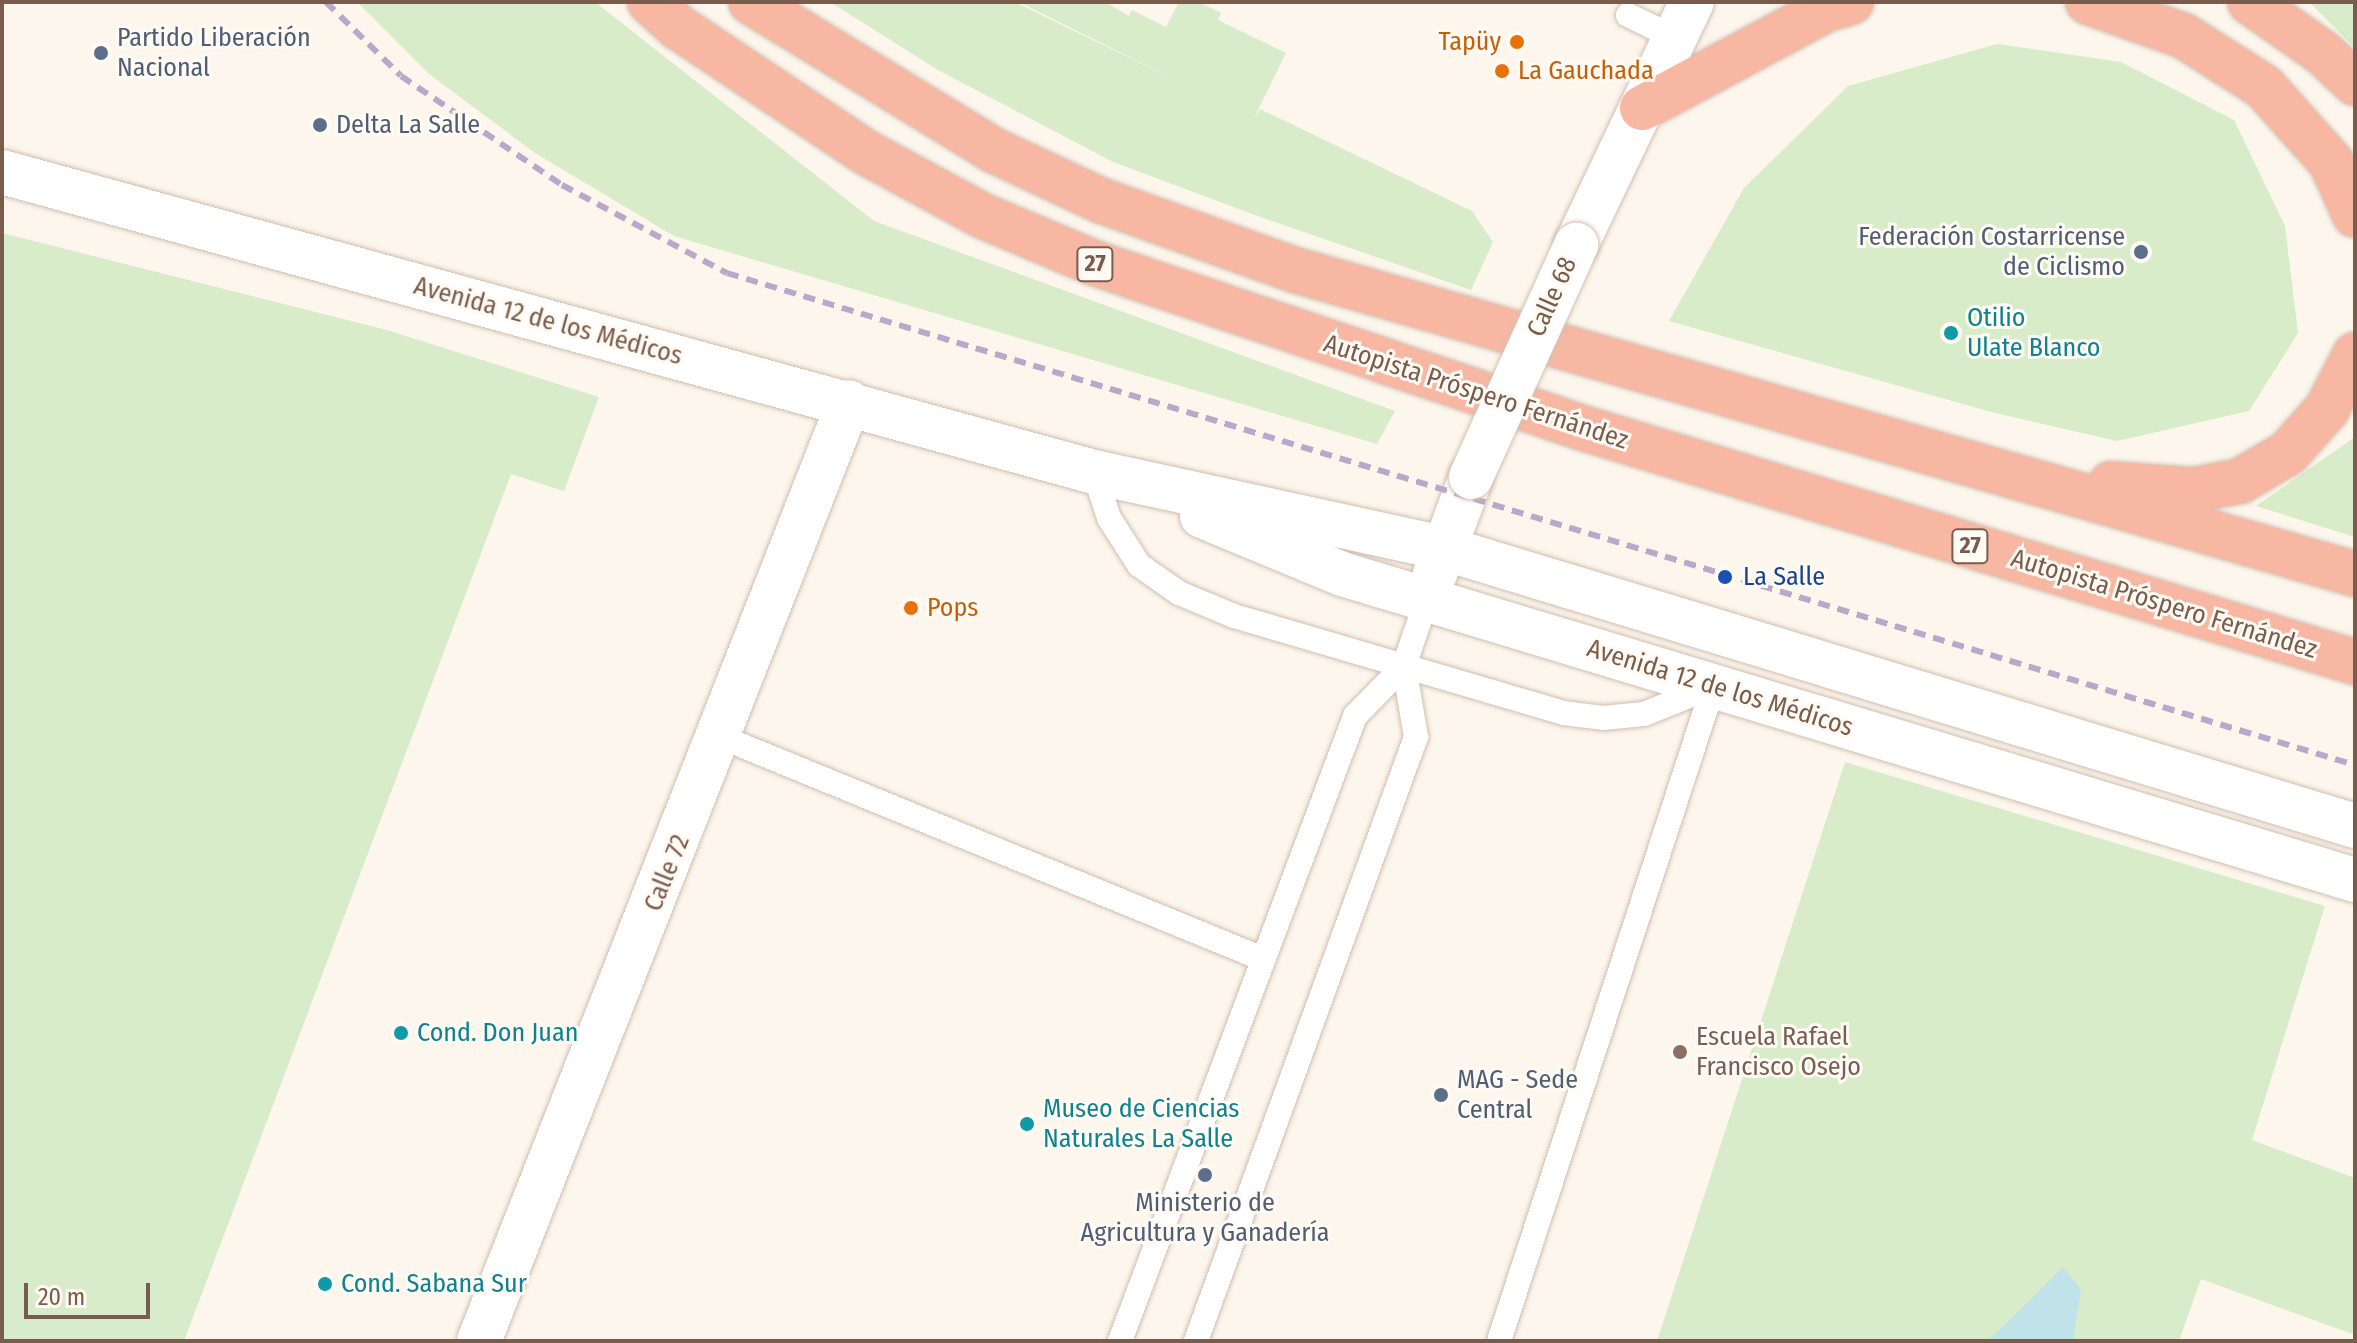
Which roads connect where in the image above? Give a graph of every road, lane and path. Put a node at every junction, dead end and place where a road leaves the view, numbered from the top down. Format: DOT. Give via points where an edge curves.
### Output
graph roads {
  1 [pos="650,2"];
  2 [pos="751,2"];
  3 [pos="1851,2"];
  4 [pos="2088,2"];
  5 [pos="2250,2"];
  6 [pos="1628,15"];
  7 [pos="1684,20"];
  8 [pos="2355,83"];
  9 [pos="1642,108"];
  10 [pos="2,172"];
  11 [pos="2355,215"];
  12 [pos="2355,355"];
  13 [pos="849,402"];
  14 [pos="1862,434"];
  15 [pos="1094,472"];
  16 [pos="1443,548"];
  17 [pos="1342,574"];
  18 [pos="2355,574"];
  19 [pos="1427,599"];
  20 [pos="2355,662"];
  21 [pos="1404,666"];
  22 [pos="1713,687"];
  23 [pos="721,737"];
  24 [pos="2355,826"];
  25 [pos="2355,880"];
  26 [pos="1263,959"];
  27 [pos="479,1341"];
  28 [pos="1120,1341"];
  29 [pos="1196,1341"];
  30 [pos="1499,1341"];
  1 -- 20 [label="highway, Autopista Próspero Fernández / 27" via="678,27 867,153 983,216 1094,263 1586,429"];
  2 -- 14 [label="highway, 27" via="993,150 1102,201 1295,270"];
  3 -- 9 [label="highway" via="1827,9"];
  4 -- 11 [label="highway" via="2184,36 2264,87 2331,162"];
  5 -- 8 [label="highway" via="2323,53"];
  6 -- 7 [label="lane"];
  7 -- 9 [label="main road, Calle 68"];
  9 -- 16 [label="main road, Calle 68, bridge"];
  10 -- 13 [label="main road, Avenida 12 de los Médicos"];
  12 -- 14 [label="highway" via="2327,409 2288,453 2240,481 2193,490 2138,490"];
  13 -- 15 [label="main road, Avenida 12 de los Médicos"];
  13 -- 23 [label="main road, Calle 72"];
  14 -- 18 [label="highway, 27"];
  15 -- 16 [label="main road, Avenida 12 de los Médicos"];
  15 -- 17 [label="main road, Avenida 12 de los Médicos"];
  15 -- 21 [label="lane" via="1109,518 1139,565 1179,593 1234,616"];
  16 -- 17 [label="main road" via="1385,573"];
  16 -- 19 [label="main road, Calle 68"];
  16 -- 24 [label="main road, Avenida 12 de los Médicos"];
  17 -- 19 [label="main road, Avenida 12 de los Médicos"];
  19 -- 21 [label="lane"];
  19 -- 22 [label="main road, Avenida 12 de los Médicos"];
  21 -- 22 [label="lane" via="1563,713 1603,718 1644,714"];
  21 -- 26 [label="lane" via="1355,716"];
  21 -- 29 [label="lane" via="1416,737"];
  22 -- 25 [label="main road, Avenida 12 de los Médicos"];
  22 -- 30 [label="lane"];
  23 -- 26 [label="lane"];
  23 -- 27 [label="main road, Calle 72"];
  26 -- 28 [label="lane"];
}
